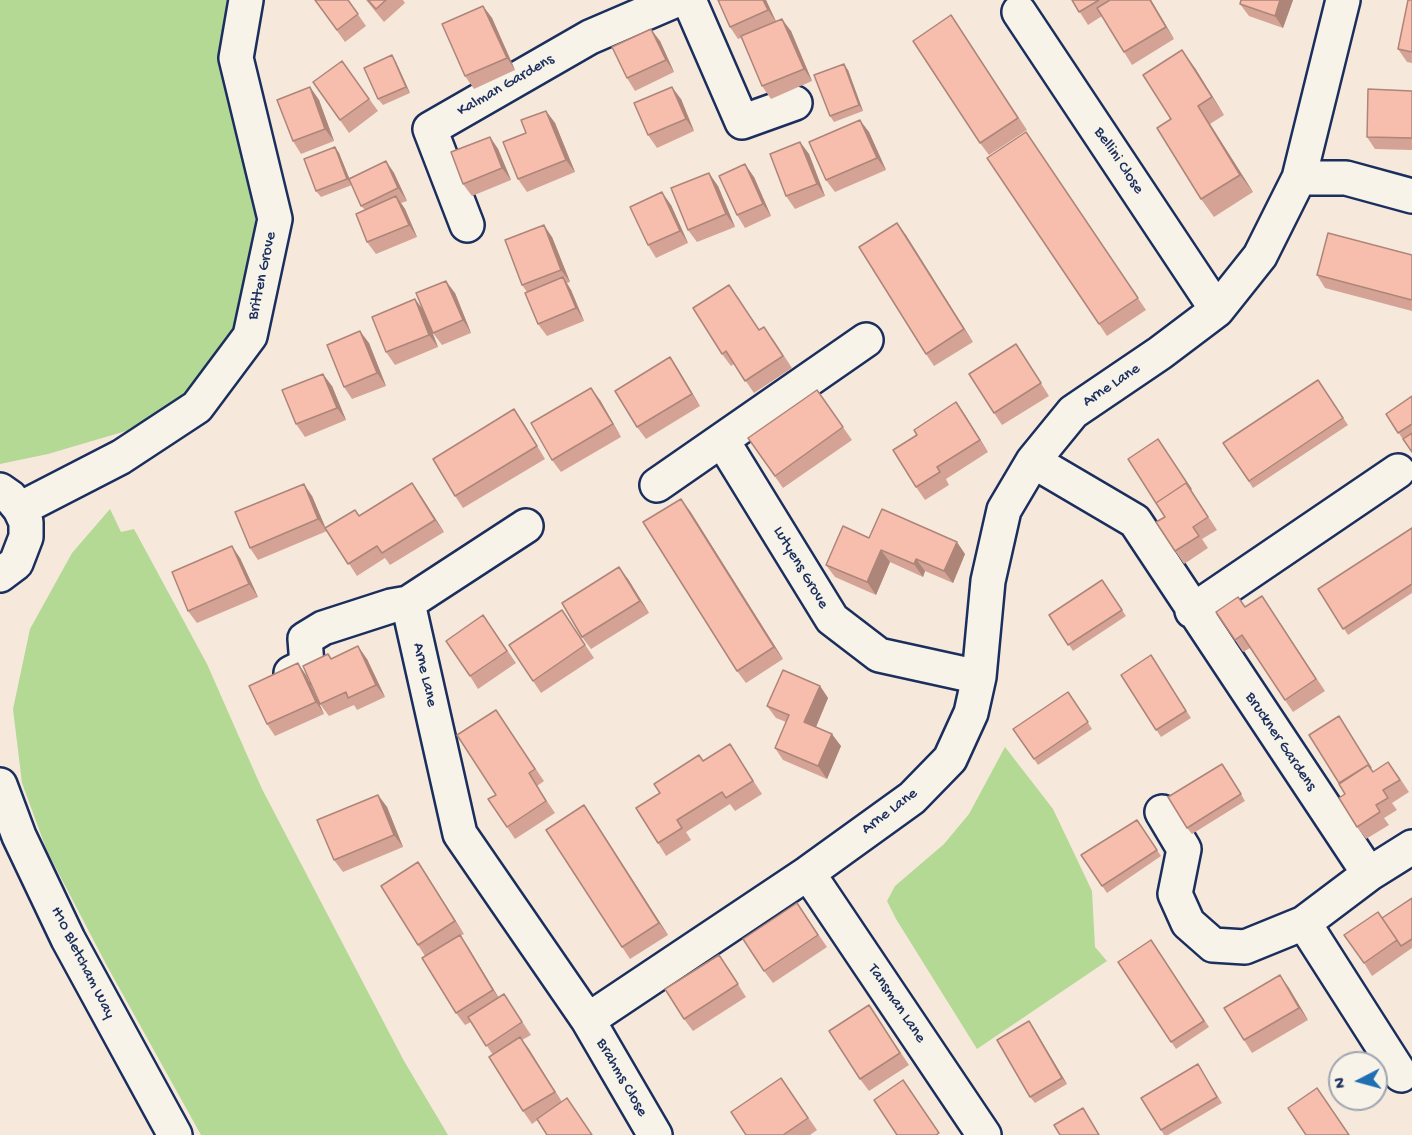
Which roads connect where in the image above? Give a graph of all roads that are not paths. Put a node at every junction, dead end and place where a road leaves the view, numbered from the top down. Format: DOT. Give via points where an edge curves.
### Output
graph roads {
  1 [pos="246,0"];
  2 [pos="676,0"];
  3 [pos="689,0"];
  4 [pos="1343,0"];
  5 [pos="1019,12"];
  6 [pos="795,103"];
  7 [pos="1299,178"];
  8 [pos="1412,196"];
  9 [pos="467,225"];
  10 [pos="1217,310"];
  11 [pos="866,340"];
  12 [pos="722,440"];
  13 [pos="1034,461"];
  14 [pos="1398,471"];
  15 [pos="657,485"];
  16 [pos="10,500"];
  17 [pos="526,526"];
  18 [pos="0,575"];
  19 [pos="408,603"];
  20 [pos="1192,611"];
  21 [pos="291,674"];
  22 [pos="979,677"];
  23 [pos="0,785"];
  24 [pos="1162,812"];
  25 [pos="1412,847"];
  26 [pos="808,873"];
  27 [pos="1369,874"];
  28 [pos="1304,923"];
  29 [pos="588,1020"];
  30 [pos="1401,1075"];
  31 [pos="175,1135"];
  32 [pos="655,1135"];
  33 [pos="984,1135"];
  1 -- 16 [label="street, Britten Grove" via="236,58 274,219 250,336 197,407 121,457"];
  2 -- 9 [label="street, Kalman Gardens" via="590,37 430,129"];
  3 -- 6 [label="street" via="742,122"];
  4 -- 7 [label="street, Arne Lane"];
  5 -- 10 [label="street, Bellini Close"];
  7 -- 8 [label="street" via="1346,178"];
  7 -- 10 [label="street, Arne Lane" via="1260,256"];
  10 -- 13 [label="street, Arne Lane" via="1073,412"];
  11 -- 12 [label="street"];
  12 -- 15 [label="street"];
  12 -- 22 [label="street, Lutyens Grove" via="832,619 879,655"];
  13 -- 20 [label="street, Bruckner Gardens" via="1135,521"];
  13 -- 22 [label="street, Arne Lane" via="1004,510 988,581"];
  14 -- 20 [label="street"];
  16 -- 18 [label="street" via="26,522 27,537 16,563"];
  17 -- 19 [label="street"];
  19 -- 21 [label="street" via="323,628 305,639 307,665"];
  19 -- 29 [label="street, Arne Lane" via="460,834"];
  20 -- 27 [label="street, Bruckner Gardens"];
  22 -- 26 [label="street, Arne Lane" via="971,713 950,759 912,798"];
  23 -- 31 [label="street, H10 Bletcham Way" via="19,836 68,939"];
  24 -- 28 [label="street" via="1184,849 1175,894 1188,923 1212,945 1245,947"];
  25 -- 27 [label="street"];
  26 -- 29 [label="street, Arne Lane"];
  26 -- 33 [label="street, Tansman Lane"];
  27 -- 28 [label="street"];
  28 -- 30 [label="street"];
  29 -- 32 [label="street, Brahms Close"];
}
